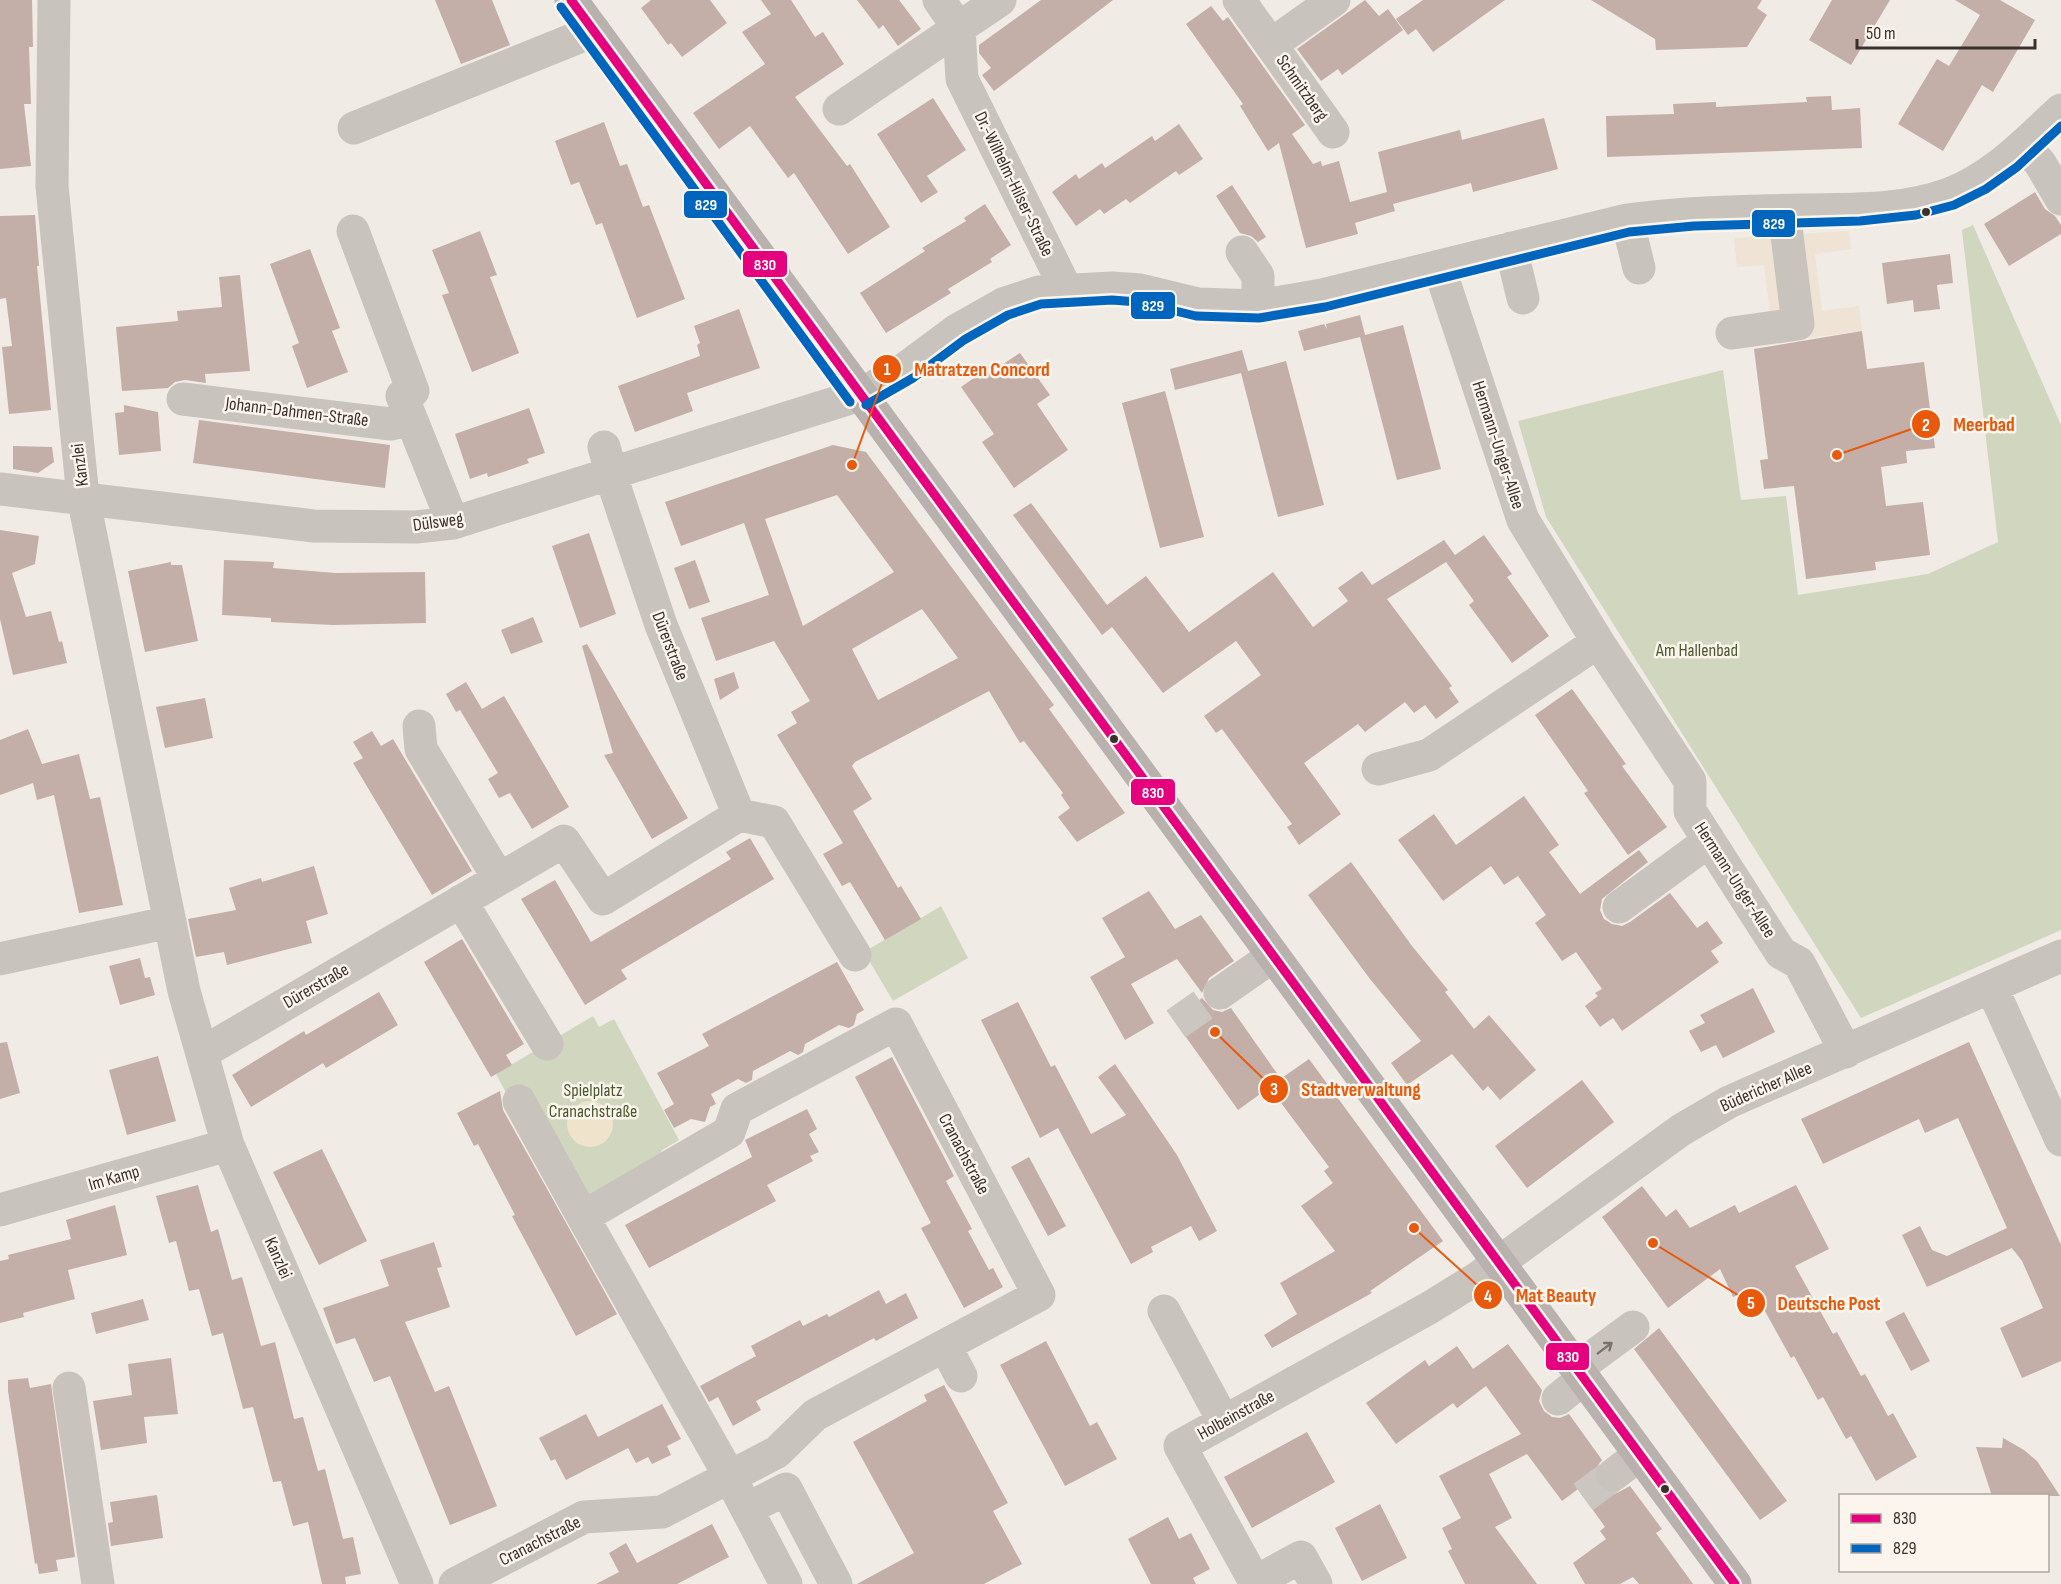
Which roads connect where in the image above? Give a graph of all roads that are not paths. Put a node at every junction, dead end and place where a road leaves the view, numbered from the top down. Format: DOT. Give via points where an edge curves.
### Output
graph roads {
  1 [pos="54,0"];
  2 [pos="571,0"];
  3 [pos="939,0"];
  4 [pos="1000,0"];
  5 [pos="1239,0"];
  6 [pos="1334,0"];
  7 [pos="959,29"];
  8 [pos="594,31"];
  9 [pos="1272,44"];
  10 [pos="923,54"];
  11 [pos="962,79"];
  12 [pos="840,108"];
  13 [pos="2061,110"];
  14 [pos="354,128"];
  15 [pos="1333,132"];
  16 [pos="2023,145"];
  17 [pos="2061,199"];
  18 [pos="1784,211"];
  19 [pos="1627,220"];
  20 [pos="353,231"];
  21 [pos="1511,248"];
  22 [pos="1242,252"];
  23 [pos="1438,267"];
  24 [pos="1639,268"];
  25 [pos="1066,289"];
  26 [pos="1523,298"];
  27 [pos="1258,306"];
  28 [pos="1732,333"];
  29 [pos="860,395"];
  30 [pos="183,399"];
  31 [pos="410,418"];
  32 [pos="609,460"];
  33 [pos="0,489"];
  34 [pos="83,497"];
  35 [pos="453,524"];
  36 [pos="1598,642"];
  37 [pos="419,726"];
  38 [pos="1378,769"];
  39 [pos="739,815"];
  40 [pos="1709,841"];
  41 [pos="499,879"];
  42 [pos="461,901"];
  43 [pos="1619,907"];
  44 [pos="170,922"];
  45 [pos="855,955"];
  46 [pos="1273,956"];
  47 [pos="2061,957"];
  48 [pos="0,959"];
  49 [pos="1992,988"];
  50 [pos="1220,993"];
  51 [pos="547,1044"];
  52 [pos="1846,1052"];
  53 [pos="202,1053"];
  54 [pos="519,1101"];
  55 [pos="2061,1140"];
  56 [pos="228,1145"];
  57 [pos="0,1210"];
  58 [pos="583,1217"];
  59 [pos="1498,1263"];
  60 [pos="1164,1311"];
  61 [pos="1633,1327"];
  62 [pos="945,1346"];
  63 [pos="1580,1374"];
  64 [pos="961,1376"];
  65 [pos="69,1388"];
  66 [pos="1558,1400"];
  67 [pos="1224,1422"];
  68 [pos="1639,1455"];
  69 [pos="1613,1474"];
  70 [pos="730,1477"];
  71 [pos="747,1509"];
  72 [pos="87,1582"];
  73 [pos="417,1584"];
  74 [pos="455,1584"];
  75 [pos="786,1584"];
  76 [pos="836,1584"];
  77 [pos="1316,1584"];
  78 [pos="1735,1584"];
  1 -- 34 [label="street, Kanzlei" via="52,186"];
  2 -- 8 [label="main road"];
  3 -- 7 [label="street"];
  4 -- 7 [label="street"];
  5 -- 9 [label="street, Schmitzberg"];
  6 -- 9 [label="street, Schmitzberg"];
  7 -- 10 [label="street"];
  7 -- 11 [label="street, Dr.-Wilhelm-Hilser-Straße"];
  8 -- 14 [label="street"];
  8 -- 29 [label="main road"];
  9 -- 15 [label="street, Schmitzberg"];
  10 -- 11 [label="street" via="936,72"];
  10 -- 12 [label="street"];
  11 -- 25 [label="street, Dr.-Wilhelm-Hilser-Straße"];
  13 -- 16 [label="street, Dülsweg"];
  16 -- 17 [label="street" via="2040,163"];
  16 -- 18 [label="street, Dülsweg" via="1999,166 1951,194 1914,204"];
  18 -- 19 [label="street, Dülsweg" via="1671,214"];
  18 -- 28 [label="street" via="1798,324"];
  19 -- 21 [label="street, Dülsweg"];
  19 -- 24 [label="street"];
  20 -- 31 [label="street" via="414,392 402,396"];
  21 -- 23 [label="street, Dülsweg"];
  21 -- 26 [label="street"];
  22 -- 27 [label="street" via="1258,276"];
  23 -- 27 [label="street, Dülsweg"];
  23 -- 36 [label="street, Hermann-Unger-Allee" via="1523,520"];
  25 -- 27 [label="street, Dülsweg" via="1140,290 1198,304"];
  25 -- 29 [label="street, Dülsweg" via="1039,292 1003,304"];
  29 -- 32 [label="street, Dülsweg"];
  29 -- 46 [label="main road"];
  30 -- 31 [label="street, Johann-Dahmen-Straße" via="391,424"];
  31 -- 35 [label="street"];
  32 -- 35 [label="street, Dülsweg"];
  32 -- 39 [label="street, Dürerstraße" via="616,494 661,625"];
  33 -- 34 [label="street, Dülsweg"];
  34 -- 35 [label="street, Dülsweg" via="314,526"];
  34 -- 44 [label="street, Kanzlei"];
  36 -- 38 [label="street" via="1451,755 1429,755"];
  36 -- 40 [label="street, Hermann-Unger-Allee" via="1690,781 1690,811"];
  37 -- 41 [label="street" via="421,749"];
  39 -- 41 [label="street, Dürerstraße" via="603,899 564,841"];
  39 -- 45 [label="street" via="774,822"];
  40 -- 43 [label="street"];
  40 -- 52 [label="street, Hermann-Unger-Allee" via="1781,953 1799,963"];
  41 -- 42 [label="street, Dürerstraße"];
  42 -- 51 [label="street"];
  42 -- 53 [label="street, Dürerstraße"];
  44 -- 48 [label="street"];
  44 -- 53 [label="street, Kanzlei"];
  46 -- 50 [label="street"];
  46 -- 59 [label="main road"];
  47 -- 49 [label="street, Büdericher Allee"];
  49 -- 52 [label="street, Büdericher Allee"];
  49 -- 55 [label="street"];
  52 -- 59 [label="street, Büdericher Allee" via="1729,1102 1682,1130 1560,1229"];
  53 -- 56 [label="street, Kanzlei"];
  54 -- 58 [label="street"];
  56 -- 57 [label="street, Im Kamp"];
  56 -- 73 [label="street, Kanzlei"];
  58 -- 62 [label="street, Cranachstraße" via="729,1132 737,1109 896,1024 1039,1295"];
  58 -- 70 [label="street"];
  59 -- 63 [label="main road"];
  59 -- 67 [label="street, Holbeinstraße" via="1429,1308"];
  60 -- 67 [label="street"];
  63 -- 61 [label="street, one-way"];
  62 -- 64 [label="street"];
  62 -- 70 [label="street, Cranachstraße" via="814,1415 777,1452"];
  63 -- 66 [label="street"];
  63 -- 68 [label="main road"];
  65 -- 72 [label="street"];
  67 -- 77 [label="street, Holbeinstraße" via="1180,1446 1256,1582 1301,1557"];
  68 -- 69 [label="street"];
  68 -- 78 [label="main road"];
  70 -- 71 [label="street"];
  70 -- 74 [label="street, Cranachstraße" via="662,1512 584,1517"];
  71 -- 75 [label="street"];
  71 -- 76 [label="street" via="786,1489"];
}
